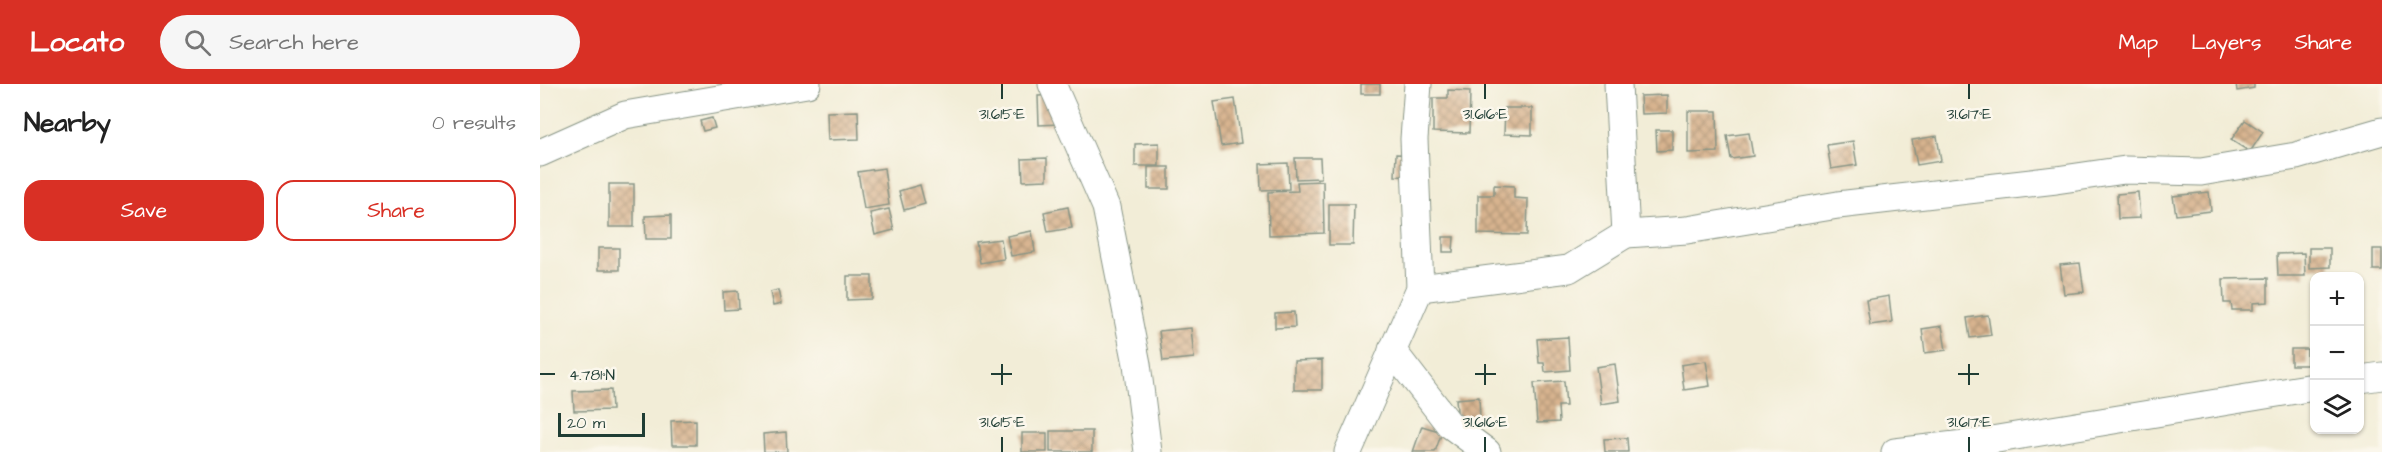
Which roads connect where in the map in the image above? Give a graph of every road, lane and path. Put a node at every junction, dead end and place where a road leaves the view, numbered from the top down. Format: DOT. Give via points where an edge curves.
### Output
graph roads {
  1 [pos="807,84"];
  2 [pos="1052,84"];
  3 [pos="1418,84"];
  4 [pos="1618,84"];
  5 [pos="2382,131"];
  6 [pos="540,153"];
  7 [pos="1626,234"];
  8 [pos="1420,288"];
  9 [pos="1392,350"];
  10 [pos="2382,375"];
  11 [pos="2364,378"];
  12 [pos="2310,388"];
  13 [pos="1148,452"];
  14 [pos="1348,452"];
  15 [pos="1487,452"];
  16 [pos="1895,452"];
  1 -- 6 [label="street" via="625,115"];
  2 -- 13 [label="street" via="1106,207 1137,364"];
  3 -- 8 [label="street" via="1414,139"];
  4 -- 7 [label="street"];
  5 -- 7 [label="street" via="2296,156 2201,172 2125,170 1838,205 1687,230"];
  7 -- 8 [label="street" via="1569,269"];
  8 -- 9 [label="street"];
  9 -- 14 [label="street"];
  9 -- 15 [label="street" via="1449,424"];
  10 -- 11 [label="street"];
  12 -- 16 [label="street" via="1973,443"];
}
